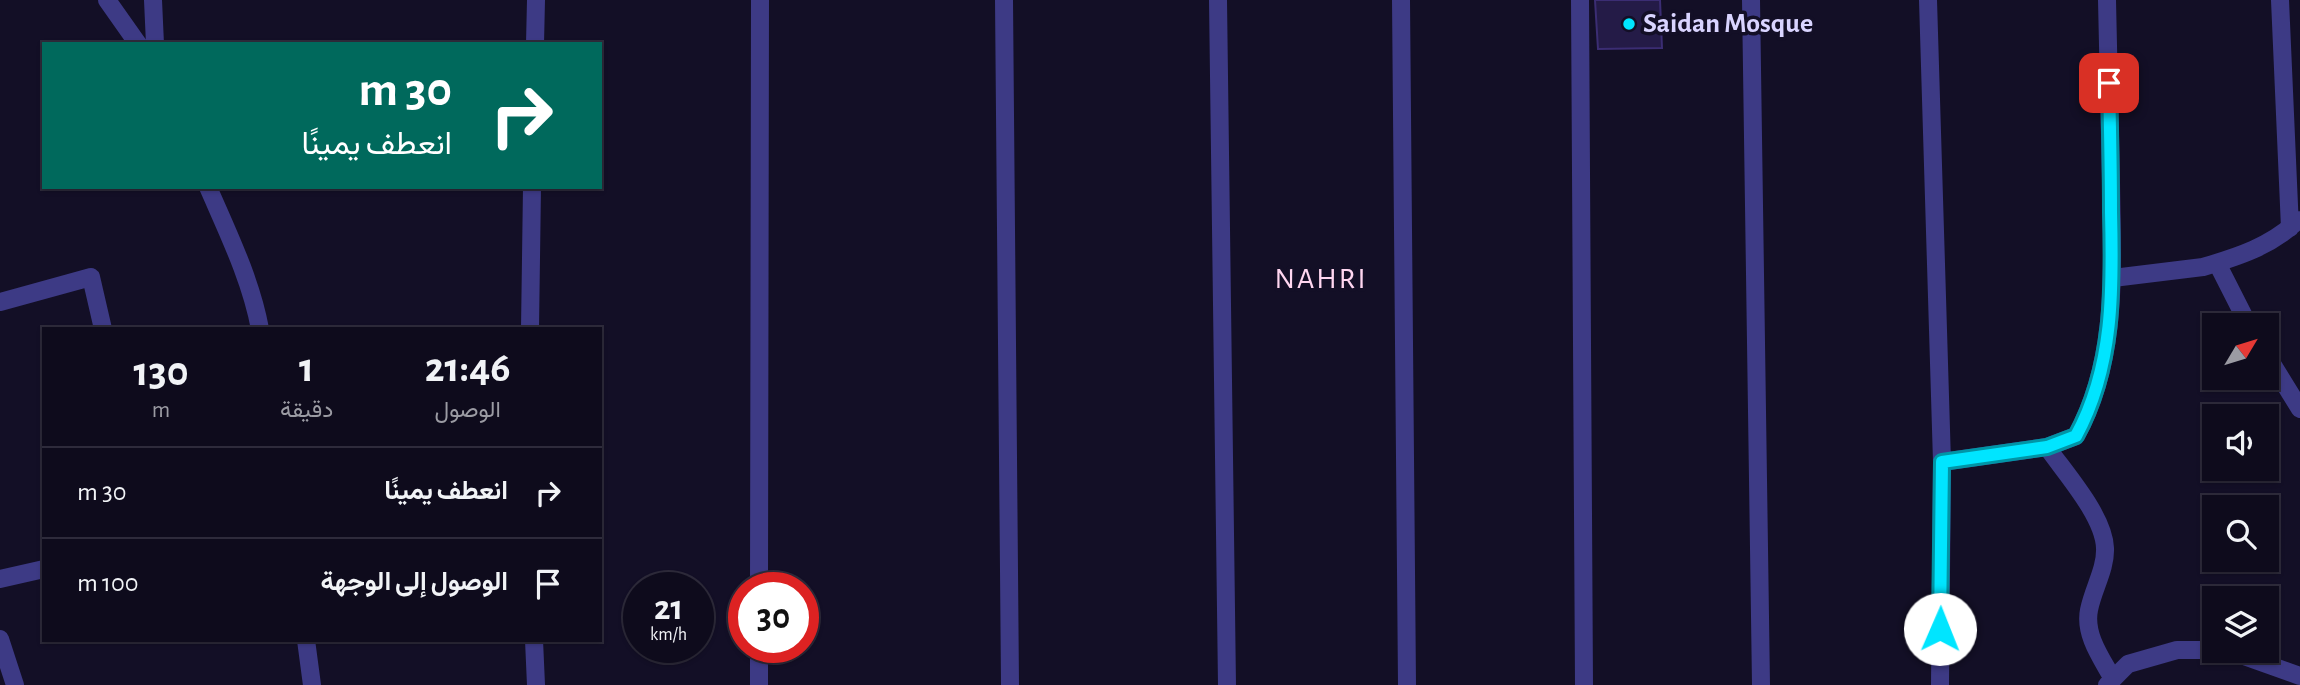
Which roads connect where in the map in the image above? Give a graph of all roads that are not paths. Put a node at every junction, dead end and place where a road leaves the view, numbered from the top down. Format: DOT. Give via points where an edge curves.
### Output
graph roads {
  1 [pos="107,0"];
  2 [pos="153,0"];
  3 [pos="536,0"];
  4 [pos="760,0"];
  5 [pos="1003,0"];
  6 [pos="1218,0"];
  7 [pos="1401,0"];
  8 [pos="1580,0"];
  9 [pos="1751,0"];
  10 [pos="1928,0"];
  11 [pos="2107,0"];
  12 [pos="2280,0"];
  13 [pos="137,42"];
  14 [pos="155,42"];
  15 [pos="535,42"];
  16 [pos="209,189"];
  17 [pos="532,189"];
  18 [pos="2295,223"];
  19 [pos="2217,263"];
  20 [pos="2113,278"];
  21 [pos="0,302"];
  22 [pos="2242,313"];
  23 [pos="103,327"];
  24 [pos="260,327"];
  25 [pos="530,327"];
  26 [pos="2279,375"];
  27 [pos="2300,409"];
  28 [pos="2047,447"];
  29 [pos="1942,462"];
  30 [pos="42,569"];
  31 [pos="759,572"];
  32 [pos="0,579"];
  33 [pos="0,639"];
  34 [pos="306,642"];
  35 [pos="534,642"];
  36 [pos="2202,650"];
  37 [pos="759,663"];
  38 [pos="2264,663"];
  39 [pos="2300,676"];
  40 [pos="2110,682"];
  41 [pos="15,685"];
  42 [pos="312,685"];
  43 [pos="536,685"];
  44 [pos="759,685"];
  45 [pos="1010,685"];
  46 [pos="1227,685"];
  47 [pos="1407,685"];
  48 [pos="1584,685"];
  49 [pos="1761,685"];
  50 [pos="1940,685"];
  1 -- 13 [label="street"];
  2 -- 14 [label="street"];
  3 -- 15 [label="street"];
  4 -- 31 [label="street"];
  5 -- 45 [label="street"];
  6 -- 46 [label="street"];
  7 -- 47 [label="street"];
  8 -- 48 [label="street"];
  9 -- 49 [label="street"];
  10 -- 29 [label="street"];
  11 -- 20 [label="street"];
  12 -- 18 [label="street"];
  16 -- 24 [label="street" via="239,257"];
  17 -- 25 [label="street"];
  18 -- 19 [label="street" via="2252,252"];
  19 -- 20 [label="street"];
  19 -- 22 [label="street"];
  20 -- 28 [label="street" via="2104,364 2090,410 2076,436"];
  21 -- 23 [label="street" via="91,277"];
  26 -- 27 [label="street"];
  28 -- 29 [label="street"];
  28 -- 40 [label="street" via="2098,520 2105,548 2088,611 2091,639"];
  29 -- 50 [label="street"];
  30 -- 32 [label="street"];
  33 -- 41 [label="street"];
  34 -- 42 [label="street"];
  35 -- 43 [label="street"];
  36 -- 40 [label="street" via="2177,650 2128,664"];
  37 -- 44 [label="street"];
  38 -- 39 [label="street"];
}
